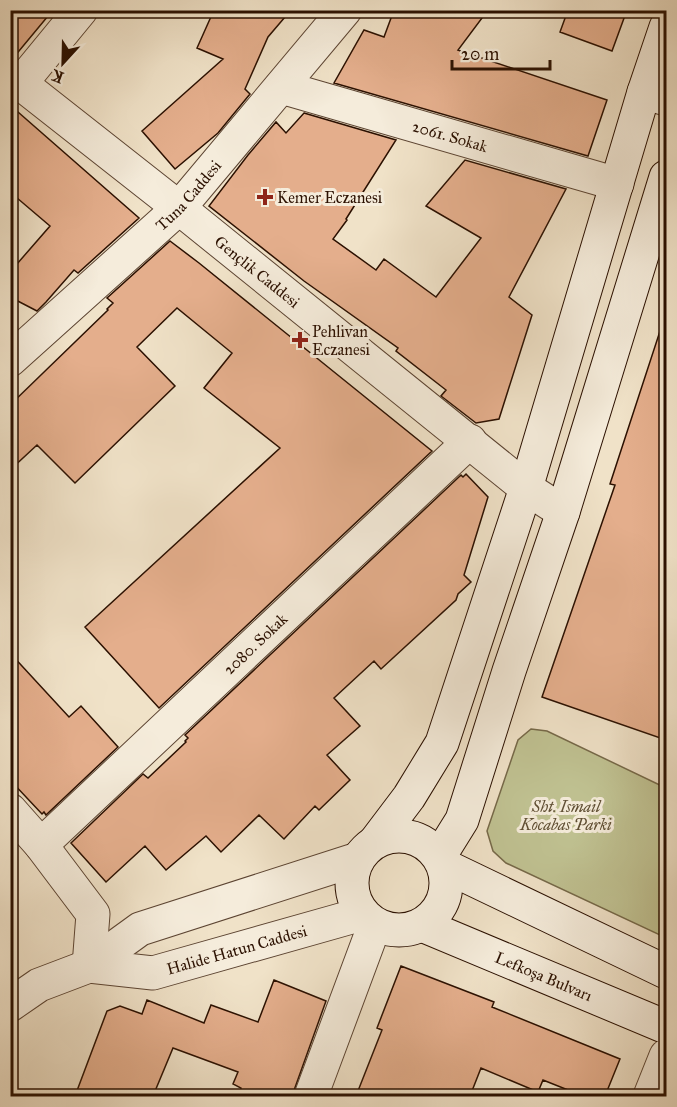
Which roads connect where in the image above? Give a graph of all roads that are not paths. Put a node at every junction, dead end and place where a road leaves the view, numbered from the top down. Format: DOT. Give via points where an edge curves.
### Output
graph roads {
  1 [pos="81,10"];
  2 [pos="345,10"];
  3 [pos="666,27"];
  4 [pos="16,79"];
  5 [pos="281,87"];
  6 [pos="655,96"];
  7 [pos="666,177"];
  8 [pos="617,184"];
  9 [pos="179,208"];
  10 [pos="10,360"];
  11 [pos="470,441"];
  12 [pos="526,488"];
  13 [pos="563,512"];
  14 [pos="10,810"];
  15 [pos="41,845"];
  16 [pos="366,851"];
  17 [pos="441,861"];
  18 [pos="369,919"];
  19 [pos="423,925"];
  20 [pos="89,966"];
  21 [pos="666,972"];
  22 [pos="10,1005"];
  23 [pos="666,1027"];
  24 [pos="666,1056"];
  25 [pos="311,1096"];
  26 [pos="650,1096"];
  1 -- 4 [label="street"];
  2 -- 5 [label="street, Tuna Caddesi"];
  3 -- 6 [label="street"];
  4 -- 9 [label="street, Gençlik Caddesi"];
  5 -- 8 [label="street, 2061. Sokak"];
  5 -- 9 [label="street, Tuna Caddesi"];
  6 -- 8 [label="street"];
  7 -- 13 [label="street"];
  8 -- 12 [label="street"];
  9 -- 10 [label="street, Tuna Caddesi"];
  9 -- 11 [label="street, Gençlik Caddesi"];
  11 -- 12 [label="street, Gençlik Caddesi"];
  11 -- 15 [label="street, 2080. Sokak"];
  12 -- 13 [label="street, Gençlik Caddesi"];
  12 -- 16 [label="street" via="442,743 410,797"];
  13 -- 17 [label="street" via="462,820"];
  14 -- 15 [label="street"];
  15 -- 20 [label="street" via="93,914"];
  16 -- 17 [label="street" via="387,837 412,837 432,849"];
  16 -- 18 [label="street" via="353,871 351,884 354,900"];
  16 -- 20 [label="street" via="140,929"];
  17 -- 19 [label="street" via="447,885 444,901"];
  17 -- 21 [label="street"];
  18 -- 19 [label="street" via="391,930"];
  18 -- 20 [label="street, Halide Hatun Caddesi" via="153,973"];
  18 -- 25 [label="street"];
  19 -- 23 [label="street, Lefkoşa Bulvarı"];
  20 -- 22 [label="street, Halide Hatun Caddesi" via="39,985"];
  24 -- 26 [label="street"];
}
